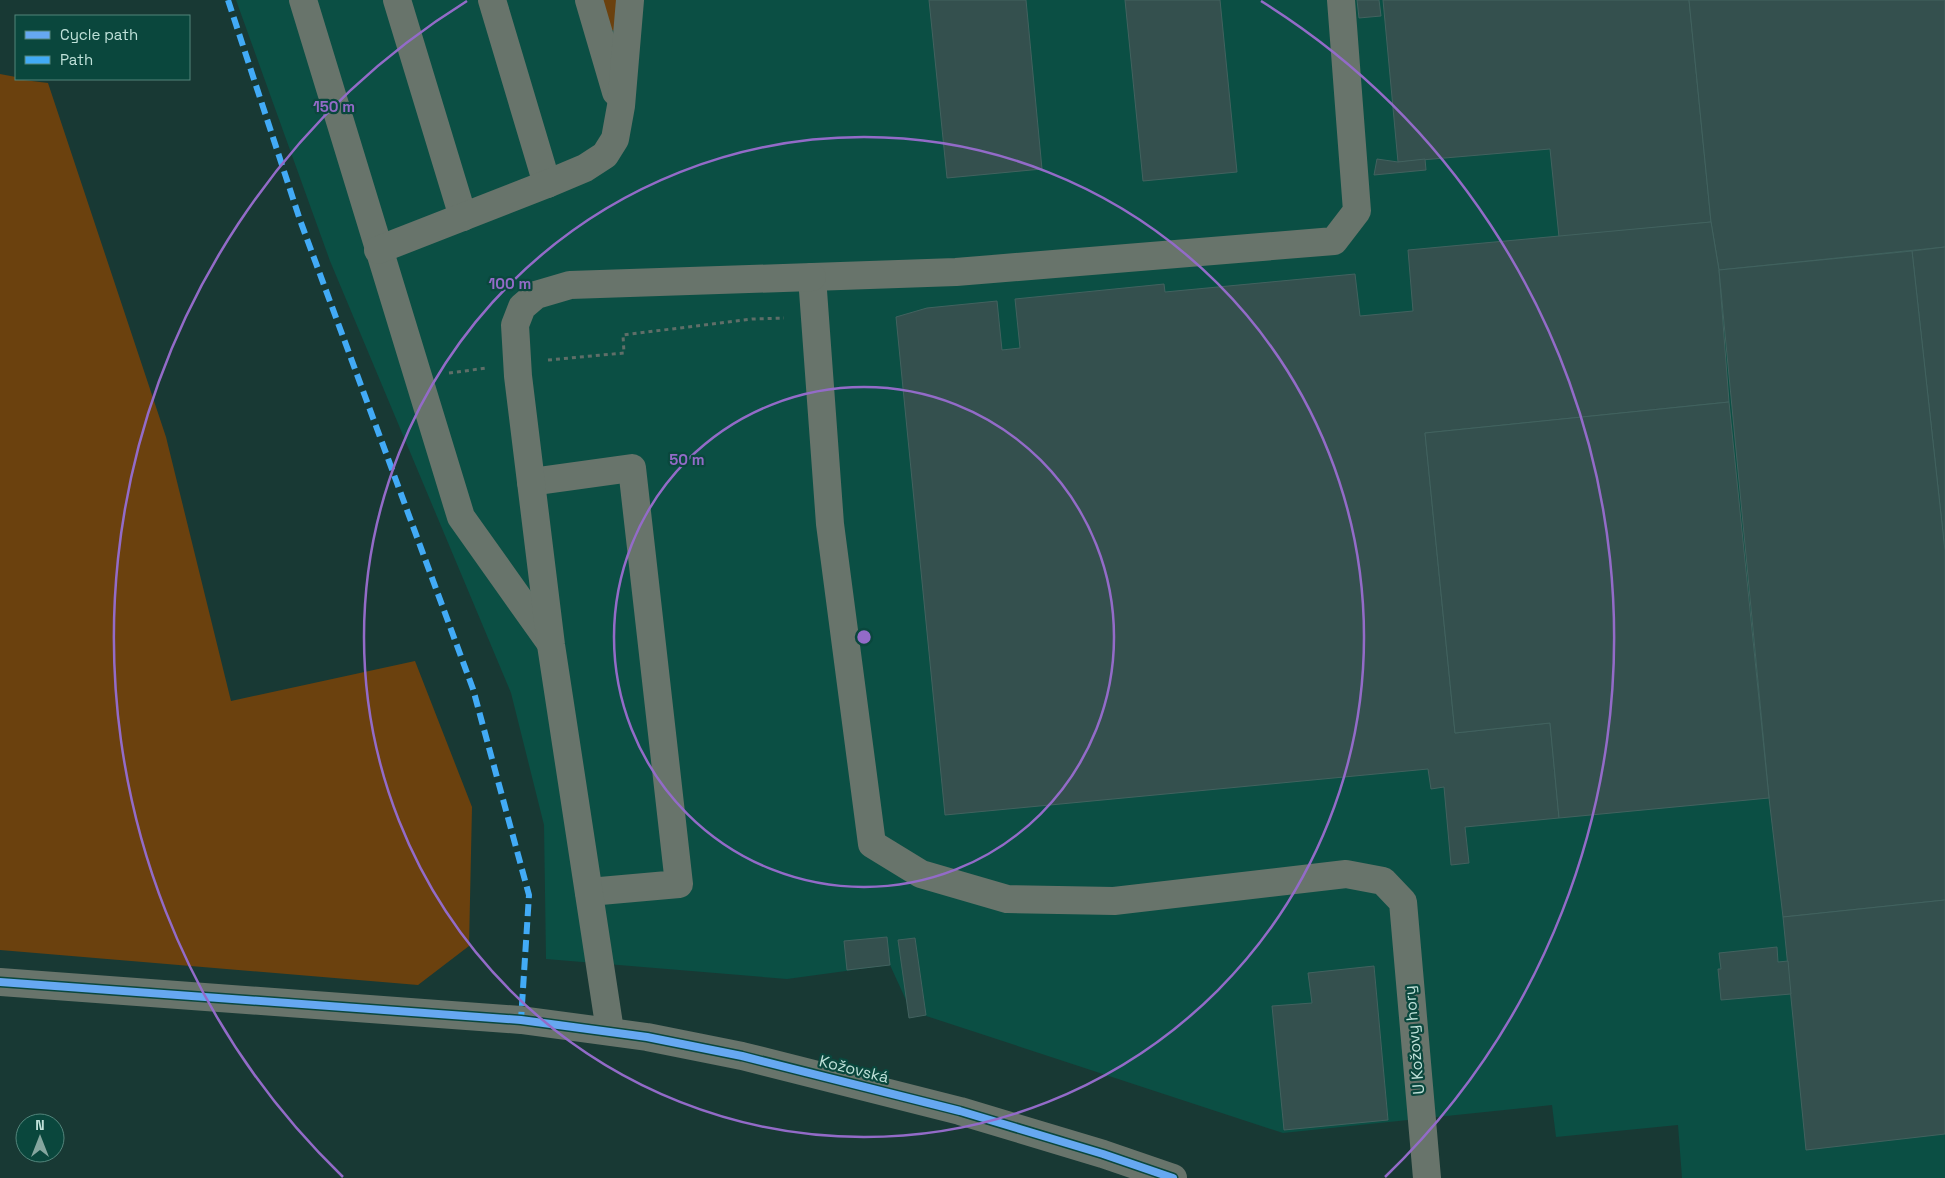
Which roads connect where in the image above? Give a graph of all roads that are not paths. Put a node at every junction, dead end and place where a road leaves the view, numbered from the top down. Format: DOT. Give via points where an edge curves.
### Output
graph roads {
  1 [pos="303,0"];
  2 [pos="397,0"];
  3 [pos="492,0"];
  4 [pos="589,0"];
  5 [pos="630,0"];
  6 [pos="1341,0"];
  7 [pos="621,106"];
  8 [pos="547,184"];
  9 [pos="463,216"];
  10 [pos="378,250"];
  11 [pos="812,277"];
  12 [pos="531,482"];
  13 [pos="551,644"];
  14 [pos="589,892"];
  15 [pos="0,982"];
  16 [pos="610,1032"];
  17 [pos="1173,1178"];
  18 [pos="1427,1178"];
  1 -- 10 [label="street"];
  2 -- 9 [label="street"];
  3 -- 8 [label="street"];
  4 -- 7 [label="street"];
  5 -- 7 [label="street"];
  6 -- 11 [label="street" via="1357,211 1334,241 956,272"];
  7 -- 8 [label="street" via="615,139 605,155 585,168"];
  8 -- 9 [label="street"];
  9 -- 10 [label="street"];
  10 -- 13 [label="street" via="461,517"];
  11 -- 12 [label="street" via="570,285 536,296 522,307 515,325"];
  11 -- 18 [label="street, U Kožovy hory" via="830,524 872,844 921,874 1008,899 1114,901 1346,874 1384,881 1403,902"];
  12 -- 13 [label="street"];
  12 -- 14 [label="street" via="632,468 679,884"];
  13 -- 14 [label="street"];
  14 -- 16 [label="street"];
  15 -- 16 [label="street, Kožovská" via="521,1020"];
  16 -- 17 [label="street, Kožovská" via="700,1046 892,1093 1103,1154"];
}
